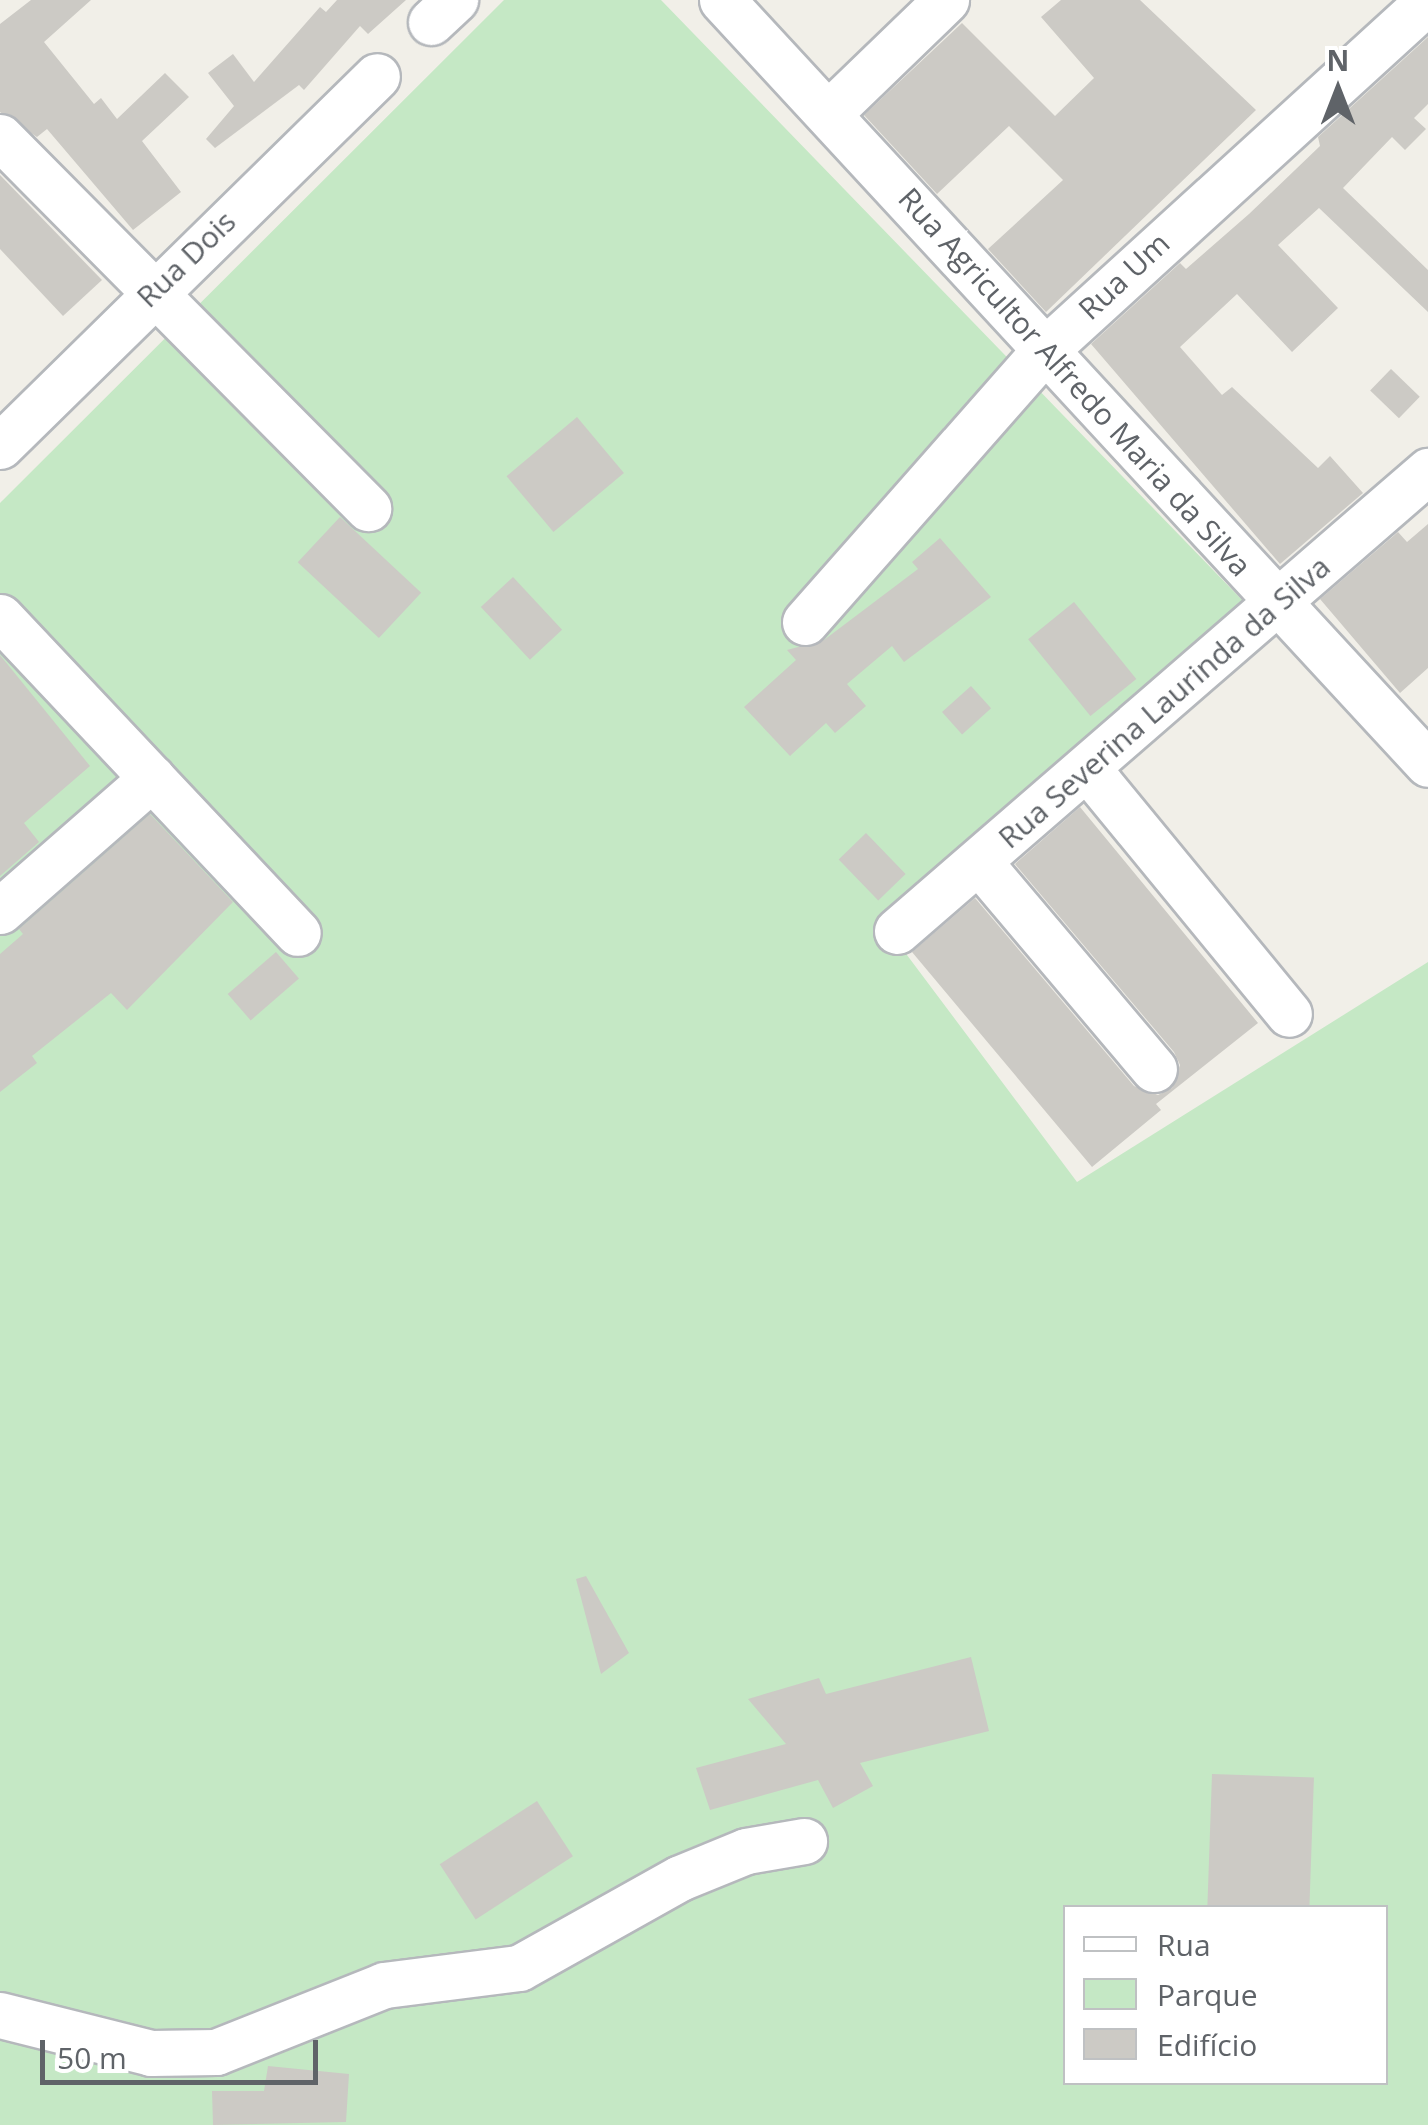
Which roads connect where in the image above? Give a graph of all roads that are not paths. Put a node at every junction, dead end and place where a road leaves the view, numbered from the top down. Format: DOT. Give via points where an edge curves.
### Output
graph roads {
  1 [pos="722,0"];
  2 [pos="946,0"];
  3 [pos="1428,1"];
  4 [pos="377,76"];
  5 [pos="831,112"];
  6 [pos="0,137"];
  7 [pos="153,290"];
  8 [pos="1044,351"];
  9 [pos="0,446"];
  10 [pos="1428,471"];
  11 [pos="368,508"];
  12 [pos="1280,606"];
  13 [pos="0,618"];
  14 [pos="805,622"];
  15 [pos="1428,764"];
  16 [pos="1087,768"];
  17 [pos="152,778"];
  18 [pos="979,862"];
  19 [pos="0,911"];
  20 [pos="897,931"];
  21 [pos="298,933"];
  22 [pos="1289,1014"];
  23 [pos="1154,1069"];
  24 [pos="804,1841"];
  25 [pos="0,2015"];
  1 -- 5 [label="street, Rua Agricultor Alfredo Maria da Silva"];
  2 -- 5 [label="street"];
  3 -- 8 [label="street, Rua Um"];
  4 -- 7 [label="street, Rua Dois"];
  5 -- 8 [label="street, Rua Agricultor Alfredo Maria da Silva"];
  6 -- 7 [label="street"];
  7 -- 9 [label="street, Rua Dois"];
  7 -- 11 [label="street"];
  8 -- 12 [label="street, Rua Agricultor Alfredo Maria da Silva"];
  8 -- 14 [label="street, Rua Um"];
  10 -- 12 [label="street, Rua Severina Laurinda da Silva"];
  12 -- 15 [label="street, Rua Agricultor Alfredo Maria da Silva"];
  12 -- 16 [label="street, Rua Severina Laurinda da Silva"];
  13 -- 17 [label="street"];
  16 -- 18 [label="street, Rua Severina Laurinda da Silva"];
  16 -- 22 [label="street"];
  17 -- 19 [label="street"];
  17 -- 21 [label="street"];
  18 -- 20 [label="street, Rua Severina Laurinda da Silva"];
  18 -- 23 [label="street"];
  24 -- 25 [label="street" via="746,1851 680,1878 519,1968 384,1986 216,2052 135,2050"];
}
